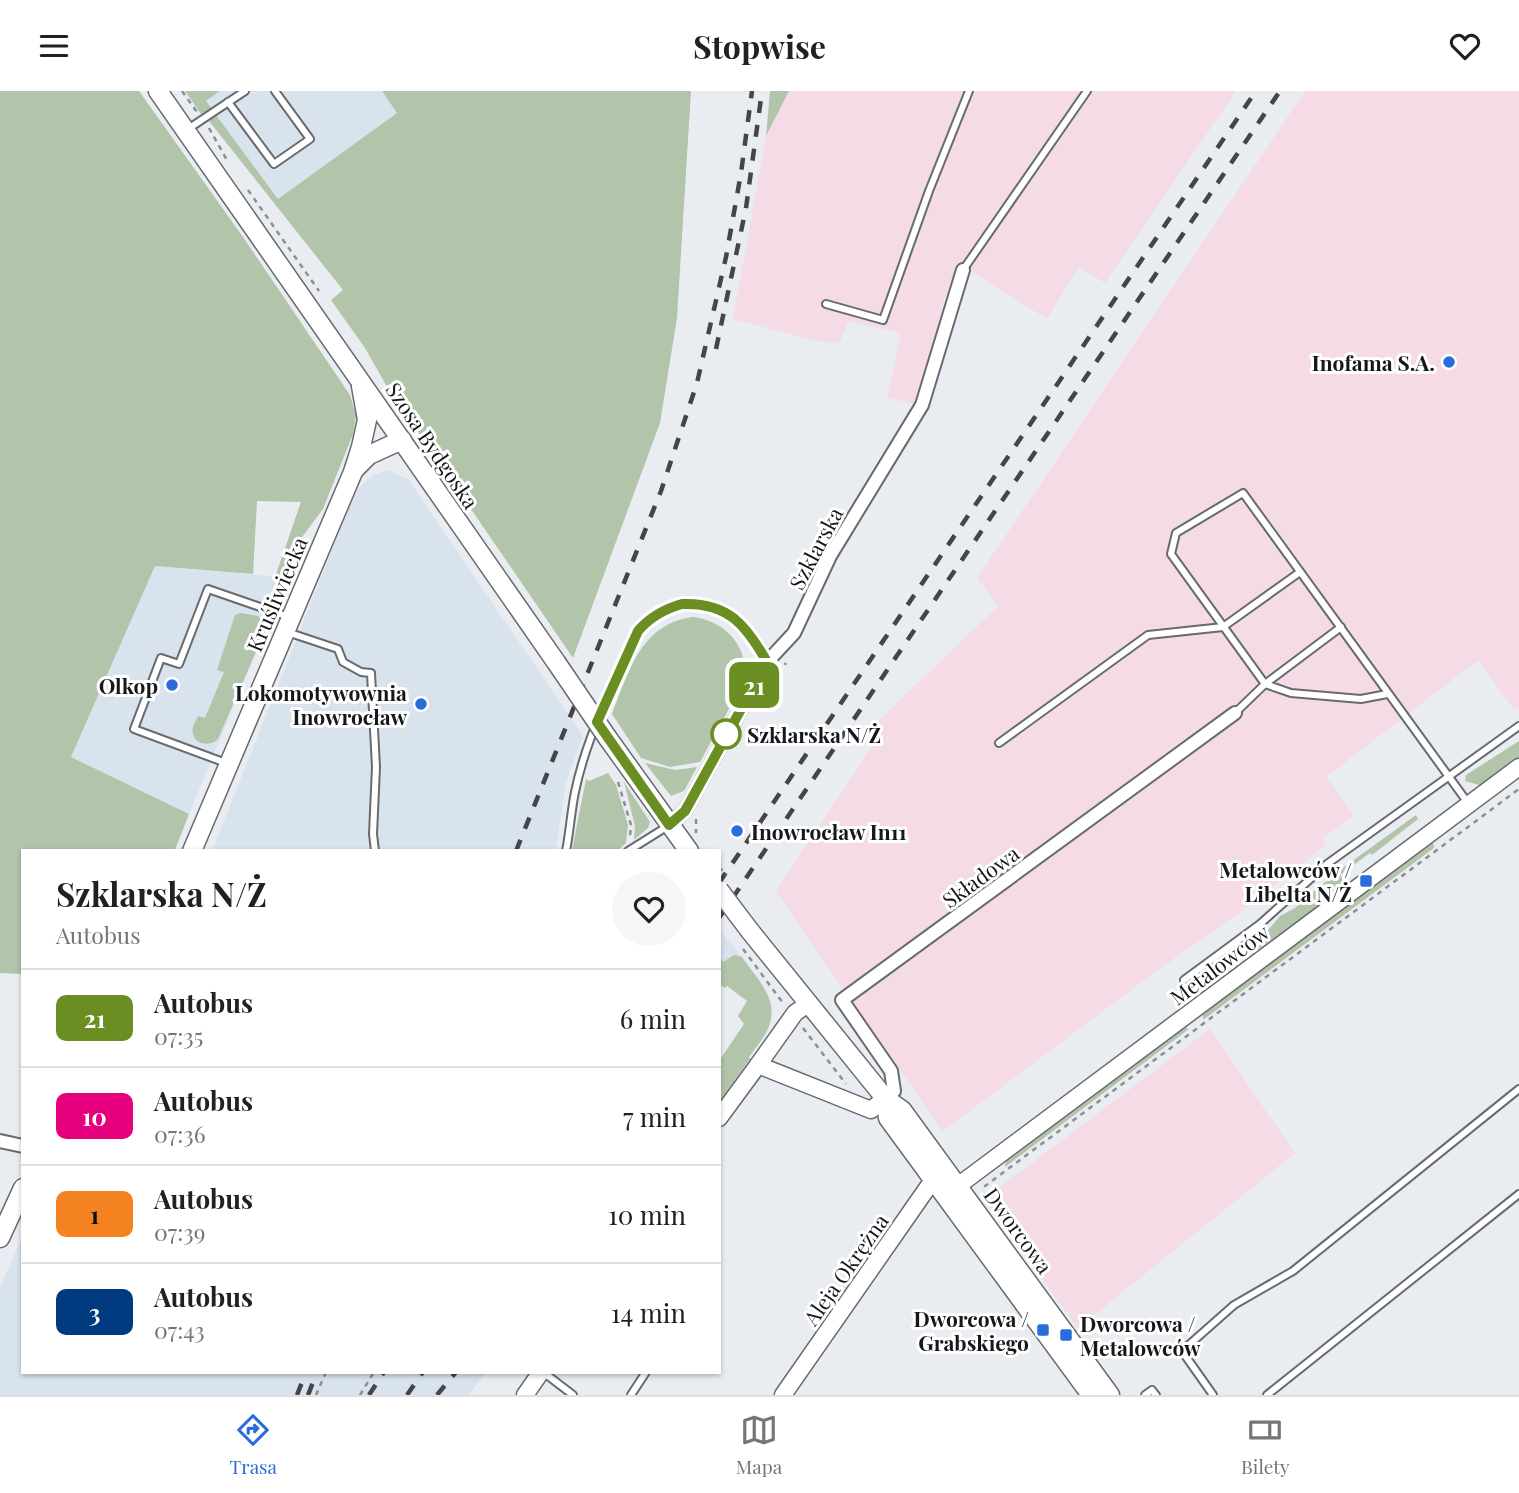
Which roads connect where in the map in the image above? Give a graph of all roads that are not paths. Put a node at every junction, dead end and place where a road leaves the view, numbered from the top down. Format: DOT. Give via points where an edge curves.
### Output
graph roads {
  1 [pos="158,91"];
  2 [pos="245,91"];
  3 [pos="275,91"];
  4 [pos="969,91"];
  5 [pos="1087,91"];
  6 [pos="228,102"];
  7 [pos="186,130"];
  8 [pos="963,270"];
  9 [pos="826,304"];
  10 [pos="360,379"];
  11 [pos="402,440"];
  12 [pos="353,472"];
  13 [pos="1300,572"];
  14 [pos="288,625"];
  15 [pos="1223,627"];
  16 [pos="1340,627"];
  17 [pos="767,662"];
  18 [pos="1265,684"];
  19 [pos="1387,694"];
  20 [pos="1235,713"];
  21 [pos="1519,726"];
  22 [pos="999,743"];
  23 [pos="229,764"];
  24 [pos="1519,768"];
  25 [pos="1448,777"];
  26 [pos="1469,805"];
  27 [pos="669,825"];
  28 [pos="694,846"];
  29 [pos="629,847"];
  30 [pos="193,849"];
  31 [pos="375,849"];
  32 [pos="566,849"];
  33 [pos="721,894"];
  34 [pos="1184,980"];
  35 [pos="809,1003"];
  36 [pos="758,1065"];
  37 [pos="1519,1089"];
  38 [pos="885,1098"];
  39 [pos="721,1115"];
  40 [pos="0,1141"];
  41 [pos="21,1146"];
  42 [pos="947,1183"];
  43 [pos="21,1192"];
  44 [pos="1519,1194"];
  45 [pos="0,1238"];
  46 [pos="541,1374"];
  47 [pos="545,1374"];
  48 [pos="645,1374"];
  49 [pos="1099,1393"];
  50 [pos="525,1395"];
  51 [pos="573,1395"];
  52 [pos="631,1395"];
  53 [pos="783,1395"];
  54 [pos="1145,1395"];
  55 [pos="1156,1395"];
  56 [pos="1213,1395"];
  57 [pos="1267,1395"];
  1 -- 7 [label="main road, Szosa Bydgoska"];
  2 -- 6 [label="lane"];
  3 -- 6 [label="lane" via="310,139 274,164"];
  4 -- 9 [label="lane" via="883,320"];
  5 -- 8 [label="lane"];
  6 -- 7 [label="lane"];
  7 -- 10 [label="main road, Szosa Bydgoska"];
  8 -- 17 [label="street, Szklarska" via="922,405 830,556 793,633"];
  10 -- 11 [label="main road, Szosa Bydgoska"];
  10 -- 12 [label="main road, Kruśliwiecka" via="367,420"];
  11 -- 12 [label="main road, Kruśliwiecka" via="369,455"];
  11 -- 27 [label="main road, Szosa Bydgoska, bridge"];
  12 -- 14 [label="main road, Kruśliwiecka"];
  13 -- 15 [label="lane"];
  13 -- 15 [label="lane" via="1243,493 1176,533 1171,554"];
  13 -- 16 [label="lane"];
  14 -- 23 [label="main road, Kruśliwiecka"];
  14 -- 23 [label="lane" via="208,589 179,664 160,658 134,729"];
  14 -- 31 [label="lane" via="338,649 342,662 371,673"];
  15 -- 18 [label="lane"];
  15 -- 22 [label="lane" via="1147,635"];
  16 -- 18 [label="lane"];
  16 -- 19 [label="lane"];
  17 -- 27 [label="street, Szklarska" via="685,811"];
  17 -- 32 [label="lane" via="745,628 711,606 682,604 646,621 630,644 586,751"];
  18 -- 19 [label="lane" via="1291,693 1361,699"];
  18 -- 20 [label="lane"];
  19 -- 25 [label="lane"];
  20 -- 38 [label="street, Składowa" via="842,1000 891,1070 894,1091"];
  21 -- 25 [label="lane"];
  23 -- 30 [label="main road, Kruśliwiecka"];
  24 -- 26 [label="street, Metalowców"];
  25 -- 26 [label="lane"];
  25 -- 34 [label="lane" via="1327,864 1260,924"];
  26 -- 42 [label="street, Metalowców"];
  27 -- 28 [label="main road"];
  27 -- 29 [label="lane"];
  33 -- 35 [label="main road, Dworcowa, bridge" via="745,939"];
  35 -- 36 [label="street" via="795,1013"];
  35 -- 38 [label="main road, Dworcowa"];
  36 -- 38 [label="street" via="871,1109"];
  36 -- 39 [label="street"];
  37 -- 56 [label="lane" via="1293,1271 1234,1305 1182,1351"];
  38 -- 42 [label="main road, Dworcowa" via="888,1118"];
  40 -- 41 [label="street"];
  42 -- 49 [label="main road, Dworcowa"];
  42 -- 53 [label="street, Aleja Okrężna" via="927,1188"];
  43 -- 45 [label="main road"];
  44 -- 57 [label="lane"];
  46 -- 50 [label="street"];
  47 -- 51 [label="lane"];
  48 -- 52 [label="lane"];
  54 -- 55 [label="lane" via="1152,1390"];
}
